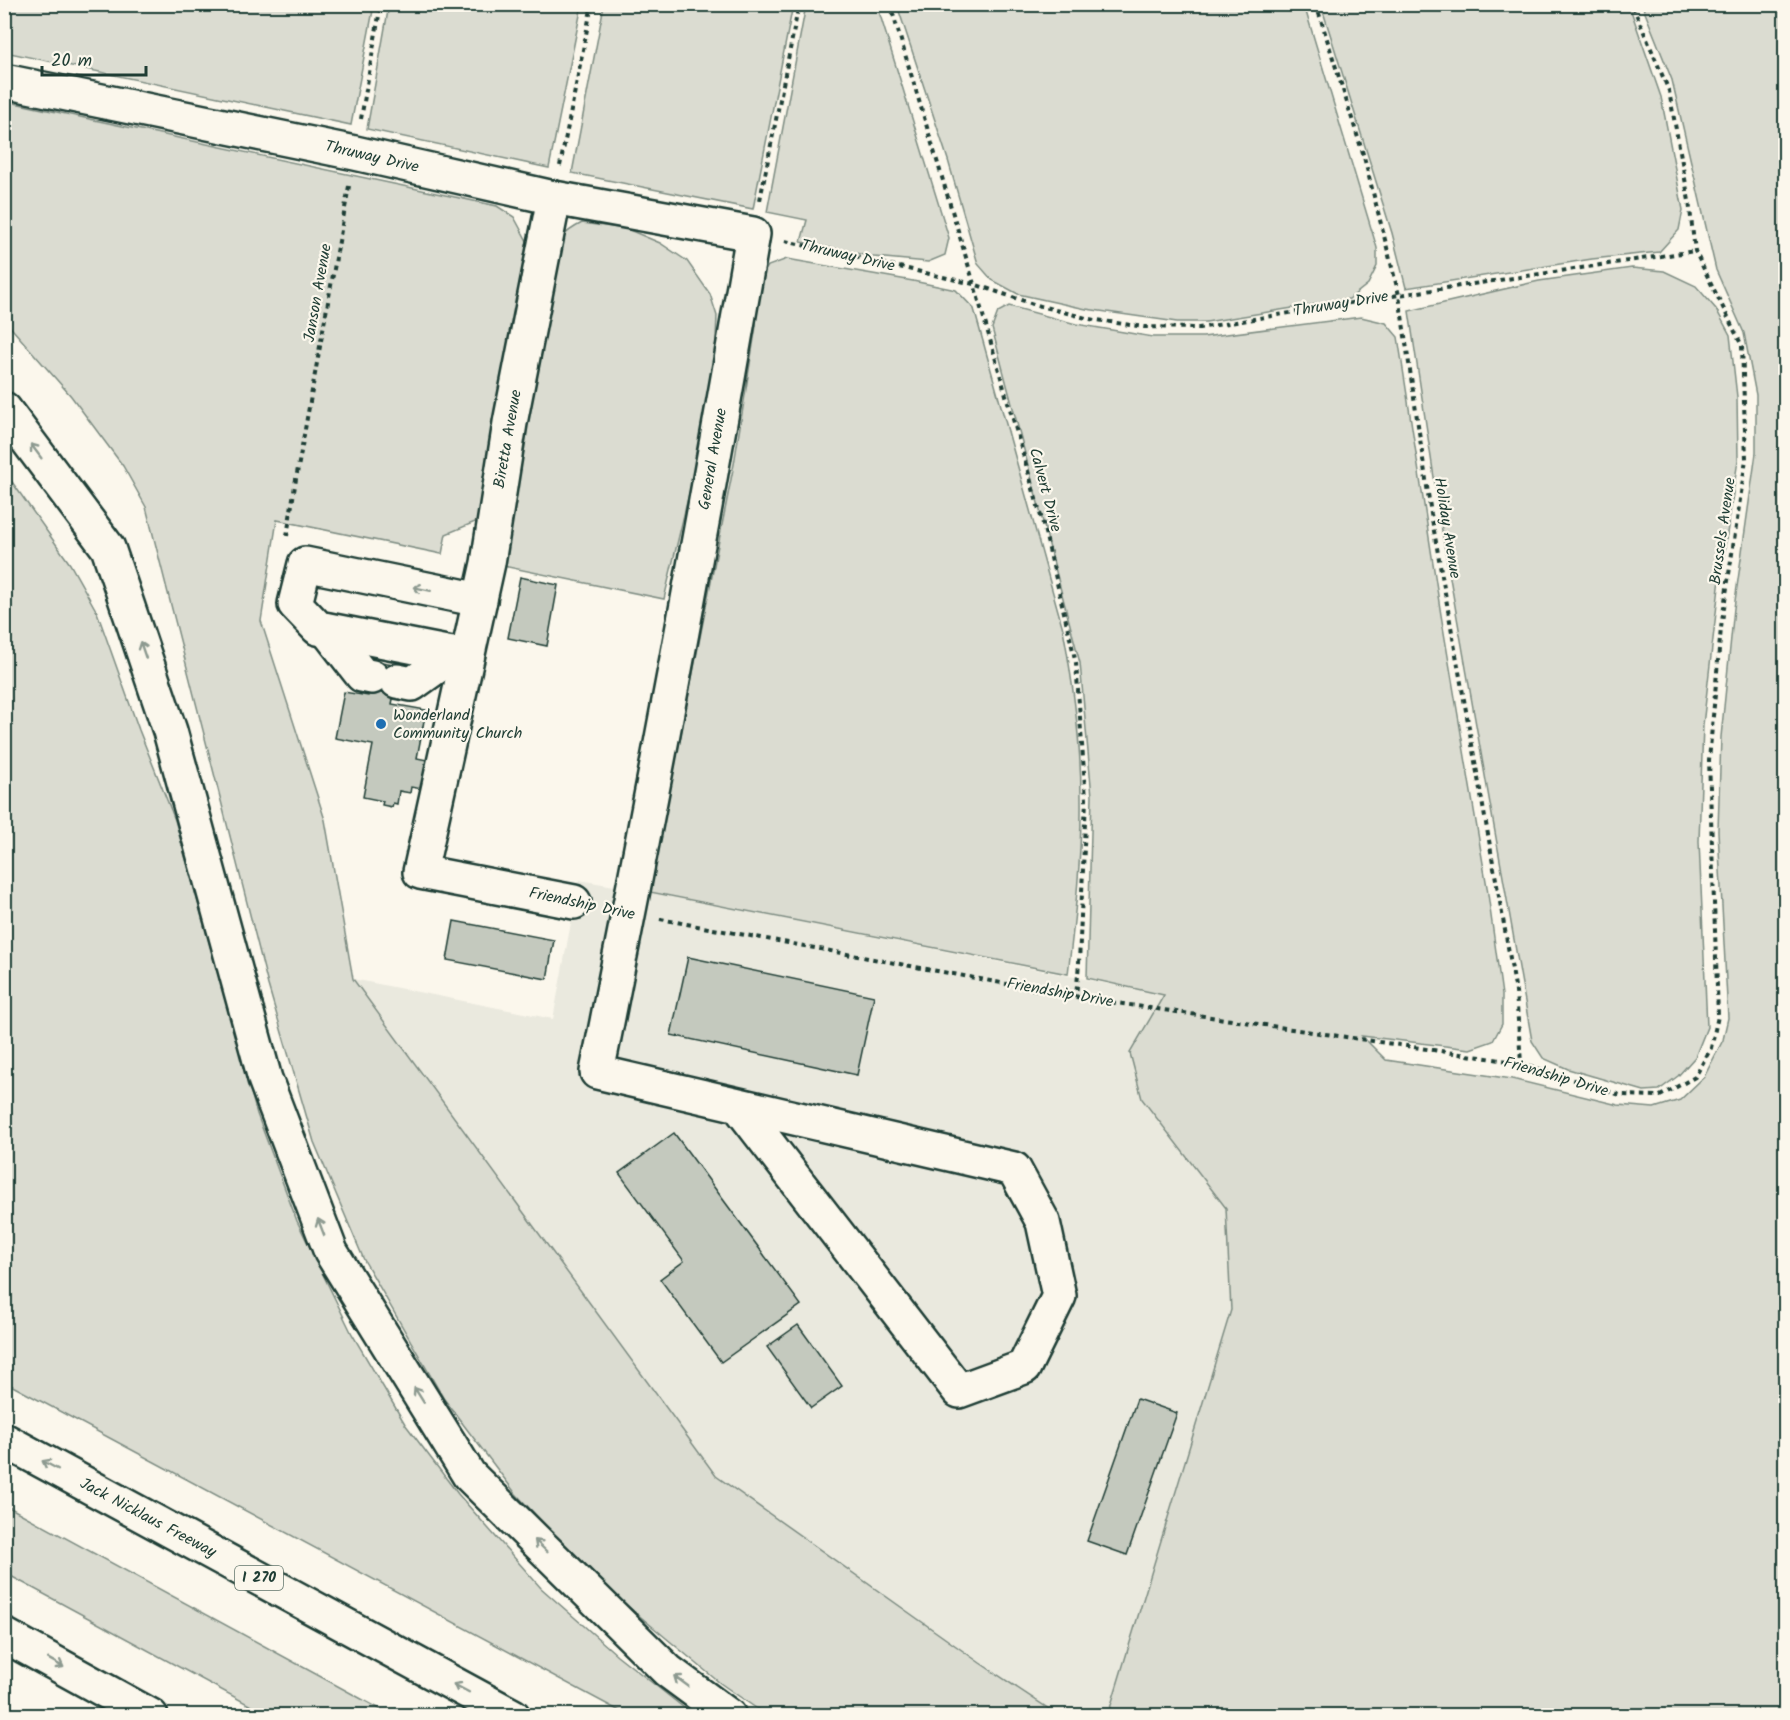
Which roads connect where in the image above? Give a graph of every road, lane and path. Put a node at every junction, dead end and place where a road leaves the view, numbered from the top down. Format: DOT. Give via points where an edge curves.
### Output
graph roads {
  1 [pos="381,4"];
  2 [pos="592,4"];
  3 [pos="799,4"];
  4 [pos="890,4"];
  5 [pos="1316,4"];
  6 [pos="1632,4"];
  7 [pos="4,81"];
  8 [pos="355,153"];
  9 [pos="554,198"];
  10 [pos="753,234"];
  11 [pos="1695,251"];
  12 [pos="974,284"];
  13 [pos="1399,295"];
  14 [pos="4,409"];
  15 [pos="287,538"];
  16 [pos="480,600"];
  17 [pos="327,630"];
  18 [pos="461,656"];
  19 [pos="420,872"];
  20 [pos="574,902"];
  21 [pos="629,914"];
  22 [pos="1076,997"];
  23 [pos="1521,1063"];
  24 [pos="1695,1077"];
  25 [pos="738,1105"];
  26 [pos="4,1440"];
  27 [pos="4,1635"];
  28 [pos="152,1716"];
  29 [pos="513,1716"];
  30 [pos="729,1716"];
  1 -- 8 [label="path, Janson Avenue"];
  2 -- 9 [label="path"];
  3 -- 10 [label="path"];
  4 -- 12 [label="path, Calvert Drive"];
  5 -- 13 [label="path, Holiday Avenue" via="1364,157"];
  6 -- 11 [label="path, Brussels Avenue" via="1669,91"];
  7 -- 8 [label="main road, Thruway Drive"];
  8 -- 9 [label="main road, Thruway Drive"];
  8 -- 15 [label="path, Janson Avenue"];
  9 -- 10 [label="main road, Thruway Drive"];
  9 -- 16 [label="main road, Biretta Avenue"];
  10 -- 12 [label="path, Thruway Drive"];
  10 -- 21 [label="main road, General Avenue"];
  11 -- 13 [label="path, Thruway Drive"];
  11 -- 24 [label="path, Brussels Avenue" via="1742,345 1746,459 1721,628 1709,760 1718,1016 1711,1048"];
  12 -- 13 [label="path, Thruway Drive" via="1090,319 1155,327 1199,328"];
  12 -- 22 [label="path, Calvert Drive" via="1042,520 1076,663 1086,799"];
  13 -- 23 [label="path, Holiday Avenue" via="1433,525 1516,992"];
  30 -- 14 [label="main road, one-way" via="668,1671 469,1475 331,1252 265,1079 170,731 108,548"];
  16 -- 17 [label="main road, one-way" via="304,564 295,604 318,628"];
  16 -- 18 [label="main road, Biretta Avenue"];
  17 -- 18 [label="main road"];
  17 -- 18 [label="main road" via="362,675 412,684"];
  18 -- 19 [label="main road, Biretta Avenue"];
  19 -- 20 [label="main road, Friendship Drive"];
  21 -- 22 [label="path, Friendship Drive"];
  21 -- 25 [label="main road, General Avenue" via="597,1072"];
  22 -- 23 [label="path, Friendship Drive"];
  23 -- 24 [label="path, Friendship Drive" via="1620,1095 1660,1096"];
  25 -- 25 [label="main road" via="1014,1169 1043,1222 1059,1296 1024,1367 958,1391"];
  29 -- 26 [label="main road, Jack Nicklaus Freeway / I 270, one-way"];
  27 -- 28 [label="main road, one-way"];
}
